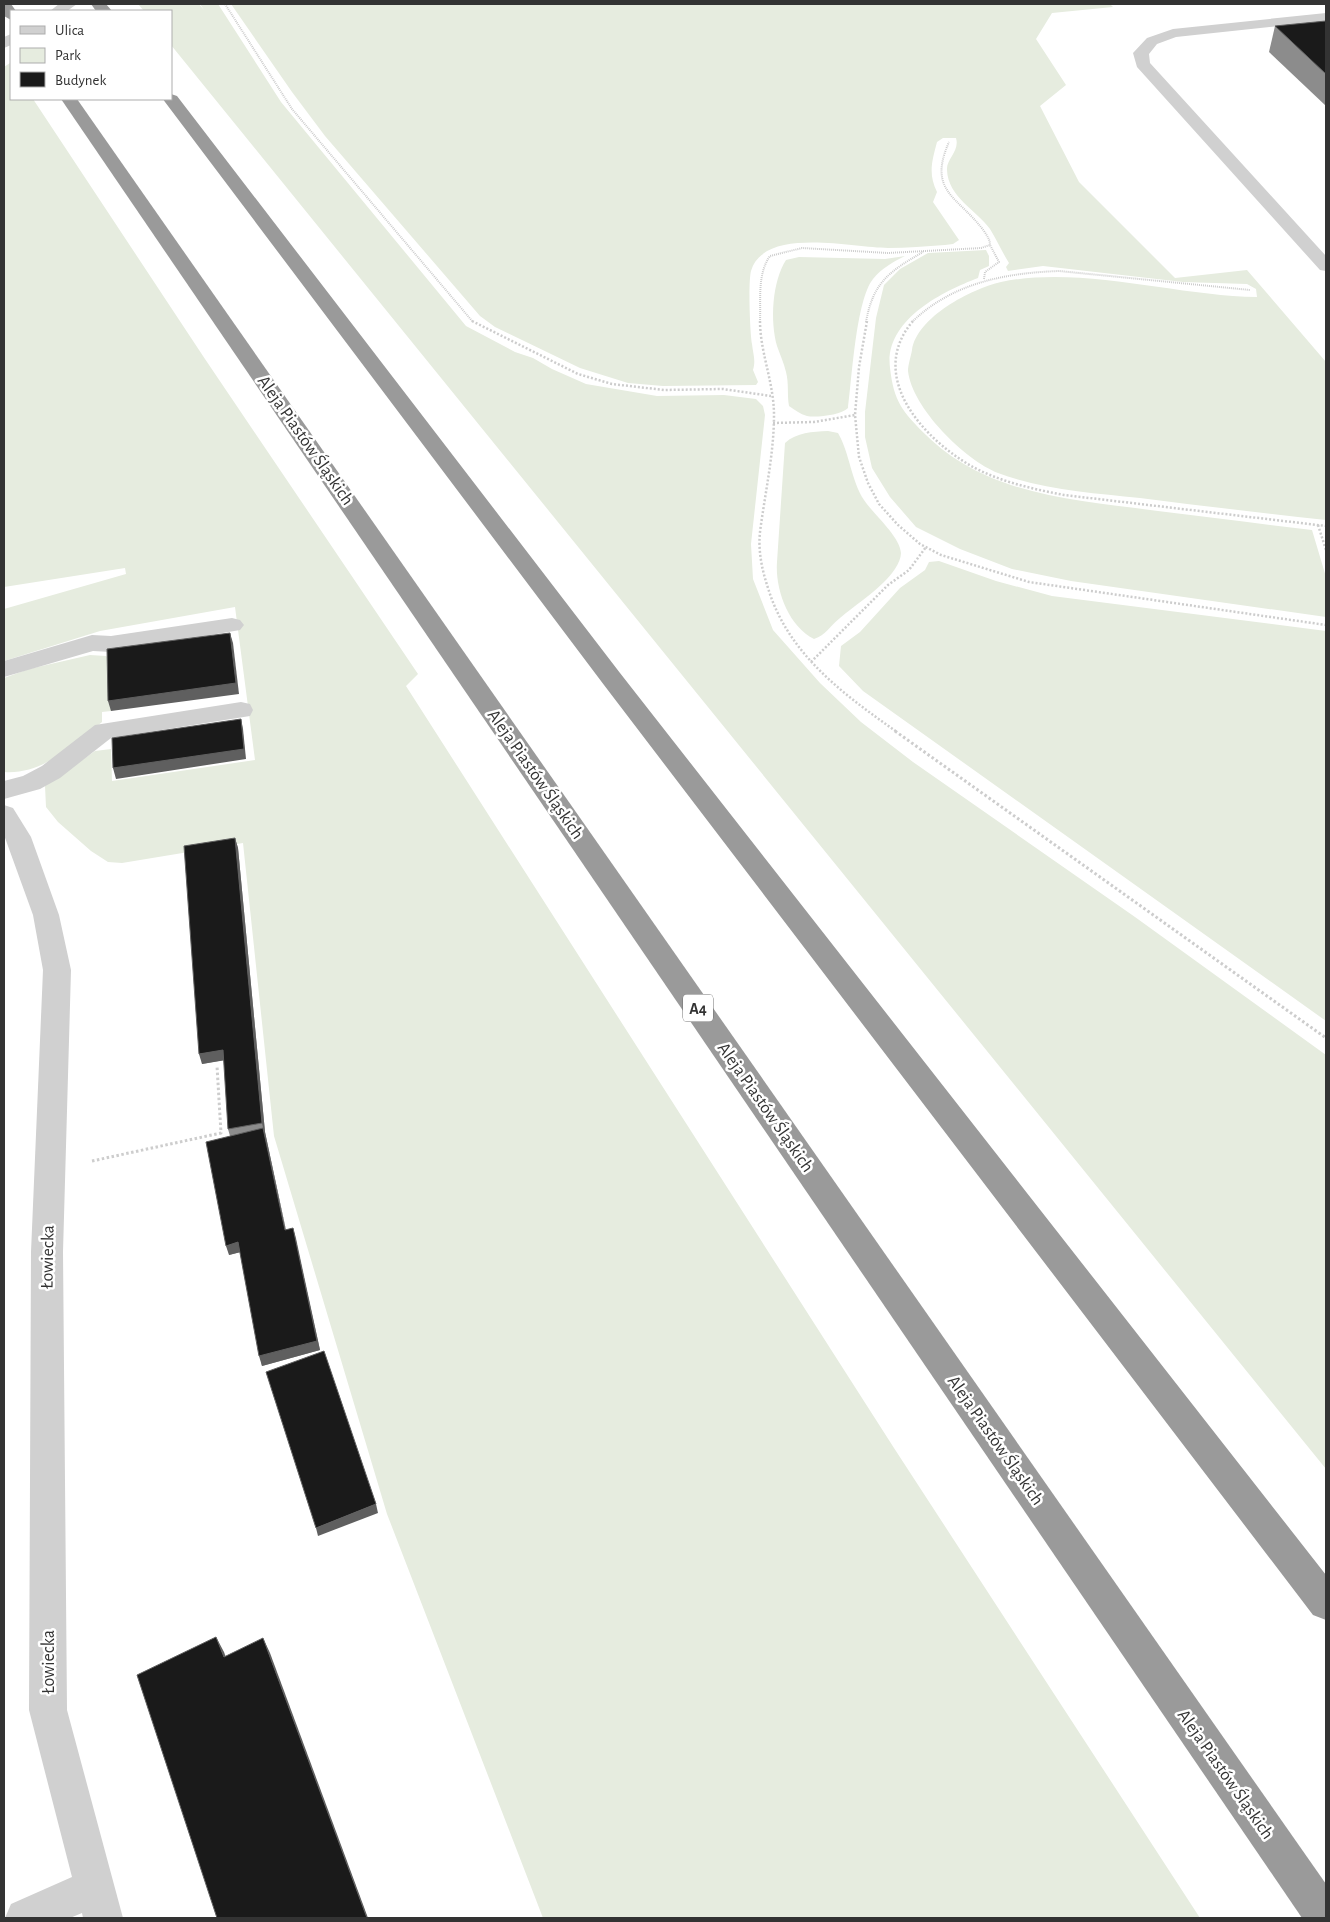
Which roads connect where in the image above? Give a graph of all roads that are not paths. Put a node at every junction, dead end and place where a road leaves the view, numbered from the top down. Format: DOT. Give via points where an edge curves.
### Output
graph roads {
  1 [pos="1289,4"];
  2 [pos="1326,17"];
  3 [pos="1306,19"];
  4 [pos="70,100"];
  5 [pos="171,100"];
  6 [pos="1326,266"];
  7 [pos="232,625"];
  8 [pos="4,669"];
  9 [pos="241,710"];
  10 [pos="4,790"];
  11 [pos="4,814"];
  12 [pos="1326,1603"];
  13 [pos="98,1903"];
  14 [pos="25,1918"];
  15 [pos="1326,1918"];
  1 -- 3 [label="lane"];
  2 -- 3 [label="lane"];
  3 -- 6 [label="lane" via="1173,33 1152,41 1141,53 1142,64"];
  4 -- 15 [label="highway, Aleja Piastów Śląskich / A4"];
  5 -- 12 [label="highway" via="612,679"];
  7 -- 8 [label="street" via="112,644 92,643"];
  9 -- 10 [label="street" via="104,731 51,772 31,783"];
  11 -- 13 [label="street, Łowiecka" via="18,837 46,916 57,970 47,1252 48,1710"];
  13 -- 14 [label="street"];
}
